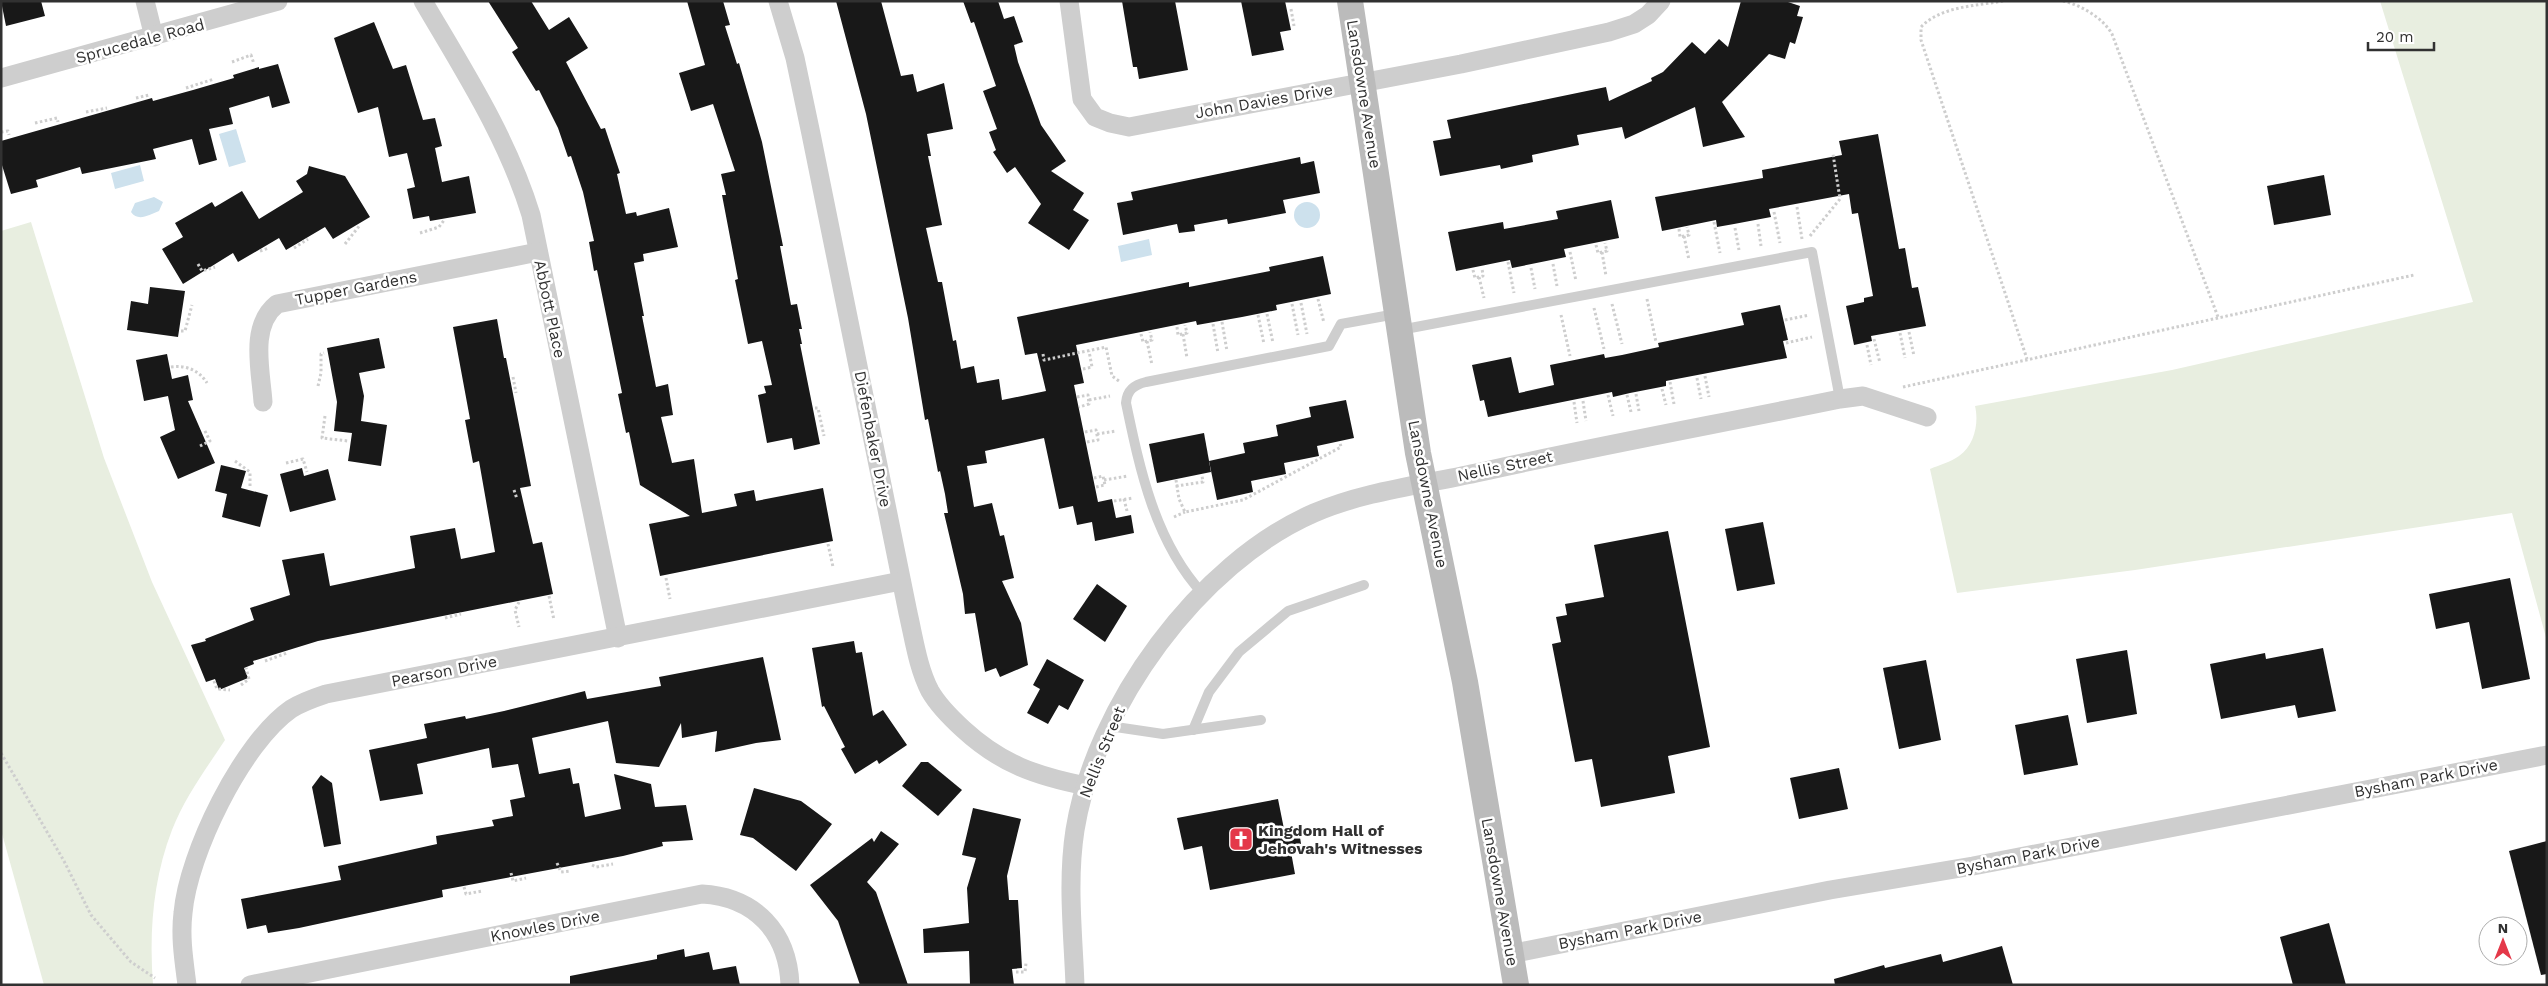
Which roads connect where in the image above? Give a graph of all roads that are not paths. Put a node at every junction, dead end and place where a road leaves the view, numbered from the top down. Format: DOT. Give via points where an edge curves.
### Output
graph roads {
  1 [pos="145,1"];
  2 [pos="278,1"];
  3 [pos="423,1"];
  4 [pos="778,1"];
  5 [pos="1069,1"];
  6 [pos="1350,1"];
  7 [pos="1661,1"];
  8 [pos="154,37"];
  9 [pos="1,78"];
  10 [pos="1361,84"];
  11 [pos="538,252"];
  12 [pos="1397,323"];
  13 [pos="1840,400"];
  14 [pos="263,402"];
  15 [pos="1928,417"];
  16 [pos="1426,484"];
  17 [pos="901,581"];
  18 [pos="1364,585"];
  19 [pos="1203,594"];
  20 [pos="618,638"];
  21 [pos="1262,720"];
  22 [pos="1109,726"];
  23 [pos="1193,730"];
  24 [pos="2547,755"];
  25 [pos="1086,786"];
  26 [pos="1510,954"];
  27 [pos="187,985"];
  28 [pos="250,985"];
  29 [pos="790,985"];
  30 [pos="1075,985"];
  31 [pos="1516,985"];
  1 -- 8 [label="street"];
  2 -- 8 [label="street, Sprucedale Road"];
  3 -- 11 [label="street, Abbott Place" via="508,150 531,215"];
  4 -- 17 [label="street, Diefenbaker Drive" via="796,62 836,249"];
  5 -- 10 [label="street, John Davies Drive" via="1082,99 1095,116 1110,123 1129,126"];
  6 -- 10 [label="main road, Lansdowne Avenue"];
  7 -- 10 [label="street, John Davies Drive" via="1634,24 1609,32"];
  8 -- 9 [label="street, Sprucedale Road"];
  10 -- 12 [label="main road, Lansdowne Avenue"];
  11 -- 14 [label="street, Tupper Gardens" via="276,304 269,310 260,330"];
  11 -- 20 [label="street, Abbott Place"];
  12 -- 13 [label="lane" via="1487,314 1812,252"];
  12 -- 16 [label="main road, Lansdowne Avenue"];
  12 -- 19 [label="lane" via="1341,324 1329,346 1155,380 1138,384 1128,392 1126,403 1141,473 1170,546 1185,575"];
  13 -- 15 [label="street, Nellis Street" via="1863,396"];
  13 -- 16 [label="street, Nellis Street" via="1613,442"];
  16 -- 19 [label="street, Nellis Street" via="1367,496 1313,514 1278,532"];
  16 -- 26 [label="main road, Lansdowne Avenue" via="1465,682"];
  17 -- 20 [label="street, Pearson Drive"];
  17 -- 25 [label="street, Diefenbaker Drive" via="926,681 950,716 998,758 1043,776"];
  18 -- 23 [label="lane" via="1288,611 1240,652 1209,692"];
  19 -- 22 [label="street, Nellis Street" via="1155,649"];
  20 -- 27 [label="street, Pearson Drive" via="326,694 291,710 263,737 211,819 199,846 183,911 182,950"];
  21 -- 23 [label="lane"];
  22 -- 23 [label="lane" via="1163,734"];
  22 -- 25 [label="street, Nellis Street"];
  24 -- 26 [label="street, Bysham Park Drive" via="1982,865 1830,890"];
  25 -- 30 [label="street, Nellis Street" via="1072,856"];
  26 -- 31 [label="main road, Lansdowne Avenue"];
  28 -- 29 [label="street, Knowles Drive" via="704,894 738,902 764,919 788,960"];
}
